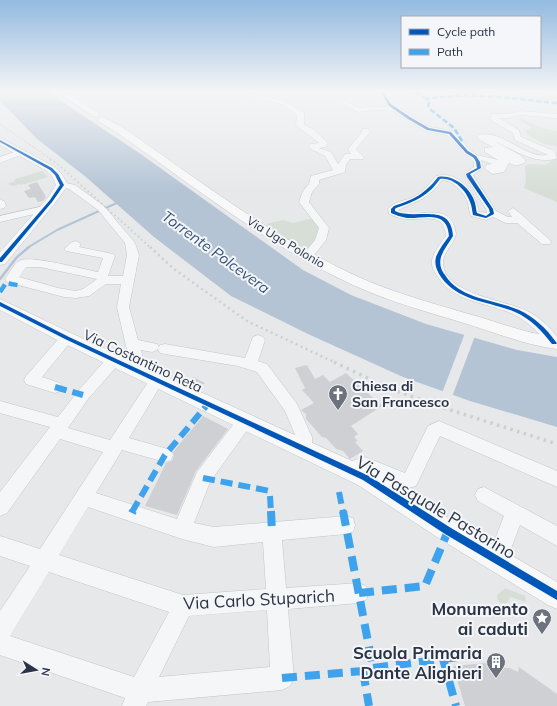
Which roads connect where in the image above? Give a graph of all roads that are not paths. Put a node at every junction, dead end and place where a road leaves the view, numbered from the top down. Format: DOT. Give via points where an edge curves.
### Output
graph roads {
  1 [pos="120,125"];
  2 [pos="301,125"];
  3 [pos="421,125"];
  4 [pos="505,125"];
  5 [pos="365,131"];
  6 [pos="0,141"];
  7 [pos="20,152"];
  8 [pos="474,157"];
  9 [pos="0,160"];
  10 [pos="339,172"];
  11 [pos="62,186"];
  12 [pos="44,209"];
  13 [pos="2,211"];
  14 [pos="513,211"];
  15 [pos="492,213"];
  16 [pos="520,220"];
  17 [pos="546,242"];
  18 [pos="76,244"];
  19 [pos="308,256"];
  20 [pos="0,261"];
  21 [pos="59,268"];
  22 [pos="350,274"];
  23 [pos="103,278"];
  24 [pos="128,280"];
  25 [pos="39,286"];
  26 [pos="376,290"];
  27 [pos="0,304"];
  28 [pos="67,338"];
  29 [pos="258,340"];
  30 [pos="555,343"];
  31 [pos="134,344"];
  32 [pos="114,360"];
  33 [pos="250,364"];
  34 [pos="132,368"];
  35 [pos="157,380"];
  36 [pos="55,387"];
  37 [pos="0,408"];
  38 [pos="245,422"];
  39 [pos="58,428"];
  40 [pos="277,437"];
  41 [pos="115,445"];
  42 [pos="304,449"];
  43 [pos="165,455"];
  44 [pos="354,472"];
  45 [pos="557,479"];
  46 [pos="484,495"];
  47 [pos="85,498"];
  48 [pos="0,507"];
  49 [pos="515,512"];
  50 [pos="346,525"];
  51 [pos="182,530"];
  52 [pos="272,532"];
  53 [pos="557,536"];
  54 [pos="0,546"];
  55 [pos="497,560"];
  56 [pos="46,561"];
  57 [pos="359,593"];
  58 [pos="557,596"];
  59 [pos="277,600"];
  60 [pos="183,606"];
  61 [pos="0,631"];
  62 [pos="0,644"];
  63 [pos="137,698"];
  1 -- 19 [label="main road, Via Ugo Polonio" via="140,145 234,210"];
  2 -- 10 [label="street" via="324,143 313,148 328,154"];
  3 -- 8 [label="street" via="450,133"];
  4 -- 8 [label="street" via="516,132 518,138 550,152 554,157 548,160 540,159 485,136 481,137 522,161 515,163 504,153 490,149 488,150 505,163 501,170 493,171 489,167 497,165 496,162"];
  5 -- 10 [label="street" via="365,135 352,149 354,154 360,157 348,156"];
  6 -- 7 [label="main road"];
  7 -- 9 [label="street"];
  7 -- 11 [label="main road" via="51,169"];
  8 -- 15 [label="street" via="480,168 468,174"];
  10 -- 19 [label="street" via="314,178 314,184 308,191 304,202 324,228 324,234"];
  11 -- 12 [label="main road"];
  11 -- 24 [label="street" via="72,187 104,211 130,243 133,255"];
  12 -- 13 [label="street"];
  12 -- 20 [label="main road"];
  14 -- 16 [label="street"];
  15 -- 16 [label="street" via="506,220"];
  15 -- 30 [label="street" via="486,217 474,214 472,202 457,183 452,178 444,177 439,178 431,190 393,209 399,216 432,215 444,220 451,236 438,258 444,279 452,287 466,294 518,311 541,326"];
  16 -- 17 [label="street"];
  18 -- 23 [label="street" via="70,249 109,256"];
  19 -- 26 [label="main road, Via Ugo Polonio"];
  21 -- 23 [label="street"];
  21 -- 25 [label="street"];
  21 -- 25 [label="street" via="23,263 11,279"];
  22 -- 26 [label="street" via="376,285"];
  23 -- 24 [label="street"];
  23 -- 25 [label="street" via="79,295"];
  24 -- 31 [label="street" via="123,307"];
  26 -- 30 [label="main road, Via Ugo Polonio" via="500,330"];
  27 -- 28 [label="main road, Via Costantino Reta"];
  28 -- 32 [label="main road, Via Costantino Reta"];
  28 -- 36 [label="street" via="31,380"];
  29 -- 33 [label="street"];
  31 -- 33 [label="street"];
  31 -- 34 [label="street" via="136,359"];
  32 -- 34 [label="main road, Via Costantino Reta"];
  32 -- 39 [label="street"];
  33 -- 42 [label="street" via="265,371 292,408 304,437"];
  34 -- 35 [label="main road, Via Costantino Reta"];
  35 -- 38 [label="main road, Via Costantino Reta"];
  35 -- 41 [label="street"];
  37 -- 39 [label="street"];
  38 -- 40 [label="main road, Via Costantino Reta"];
  38 -- 51 [label="street" via="203,478"];
  39 -- 41 [label="street"];
  39 -- 48 [label="street"];
  40 -- 42 [label="main road, Via Pasquale Pastorino"];
  41 -- 43 [label="street"];
  41 -- 47 [label="street"];
  42 -- 44 [label="main road, Via Pasquale Pastorino"];
  44 -- 45 [label="street" via="358,466 365,465 403,481 410,480 434,431 439,428"];
  44 -- 55 [label="main road, Via Pasquale Pastorino"];
  46 -- 49 [label="street"];
  47 -- 51 [label="street"];
  47 -- 56 [label="street"];
  49 -- 53 [label="street"];
  49 -- 55 [label="street"];
  50 -- 52 [label="street"];
  51 -- 52 [label="street" via="214,537"];
  52 -- 59 [label="street"];
  54 -- 56 [label="street, Via Carlo Stuparich"];
  55 -- 58 [label="main road, Via Pasquale Pastorino"];
  56 -- 60 [label="street, Via Carlo Stuparich"];
  56 -- 61 [label="street"];
  57 -- 59 [label="street, Via Carlo Stuparich"];
  59 -- 60 [label="street, Via Carlo Stuparich"];
  59 -- 63 [label="street" via="282,678"];
  60 -- 63 [label="street"];
  62 -- 63 [label="street"];
}
